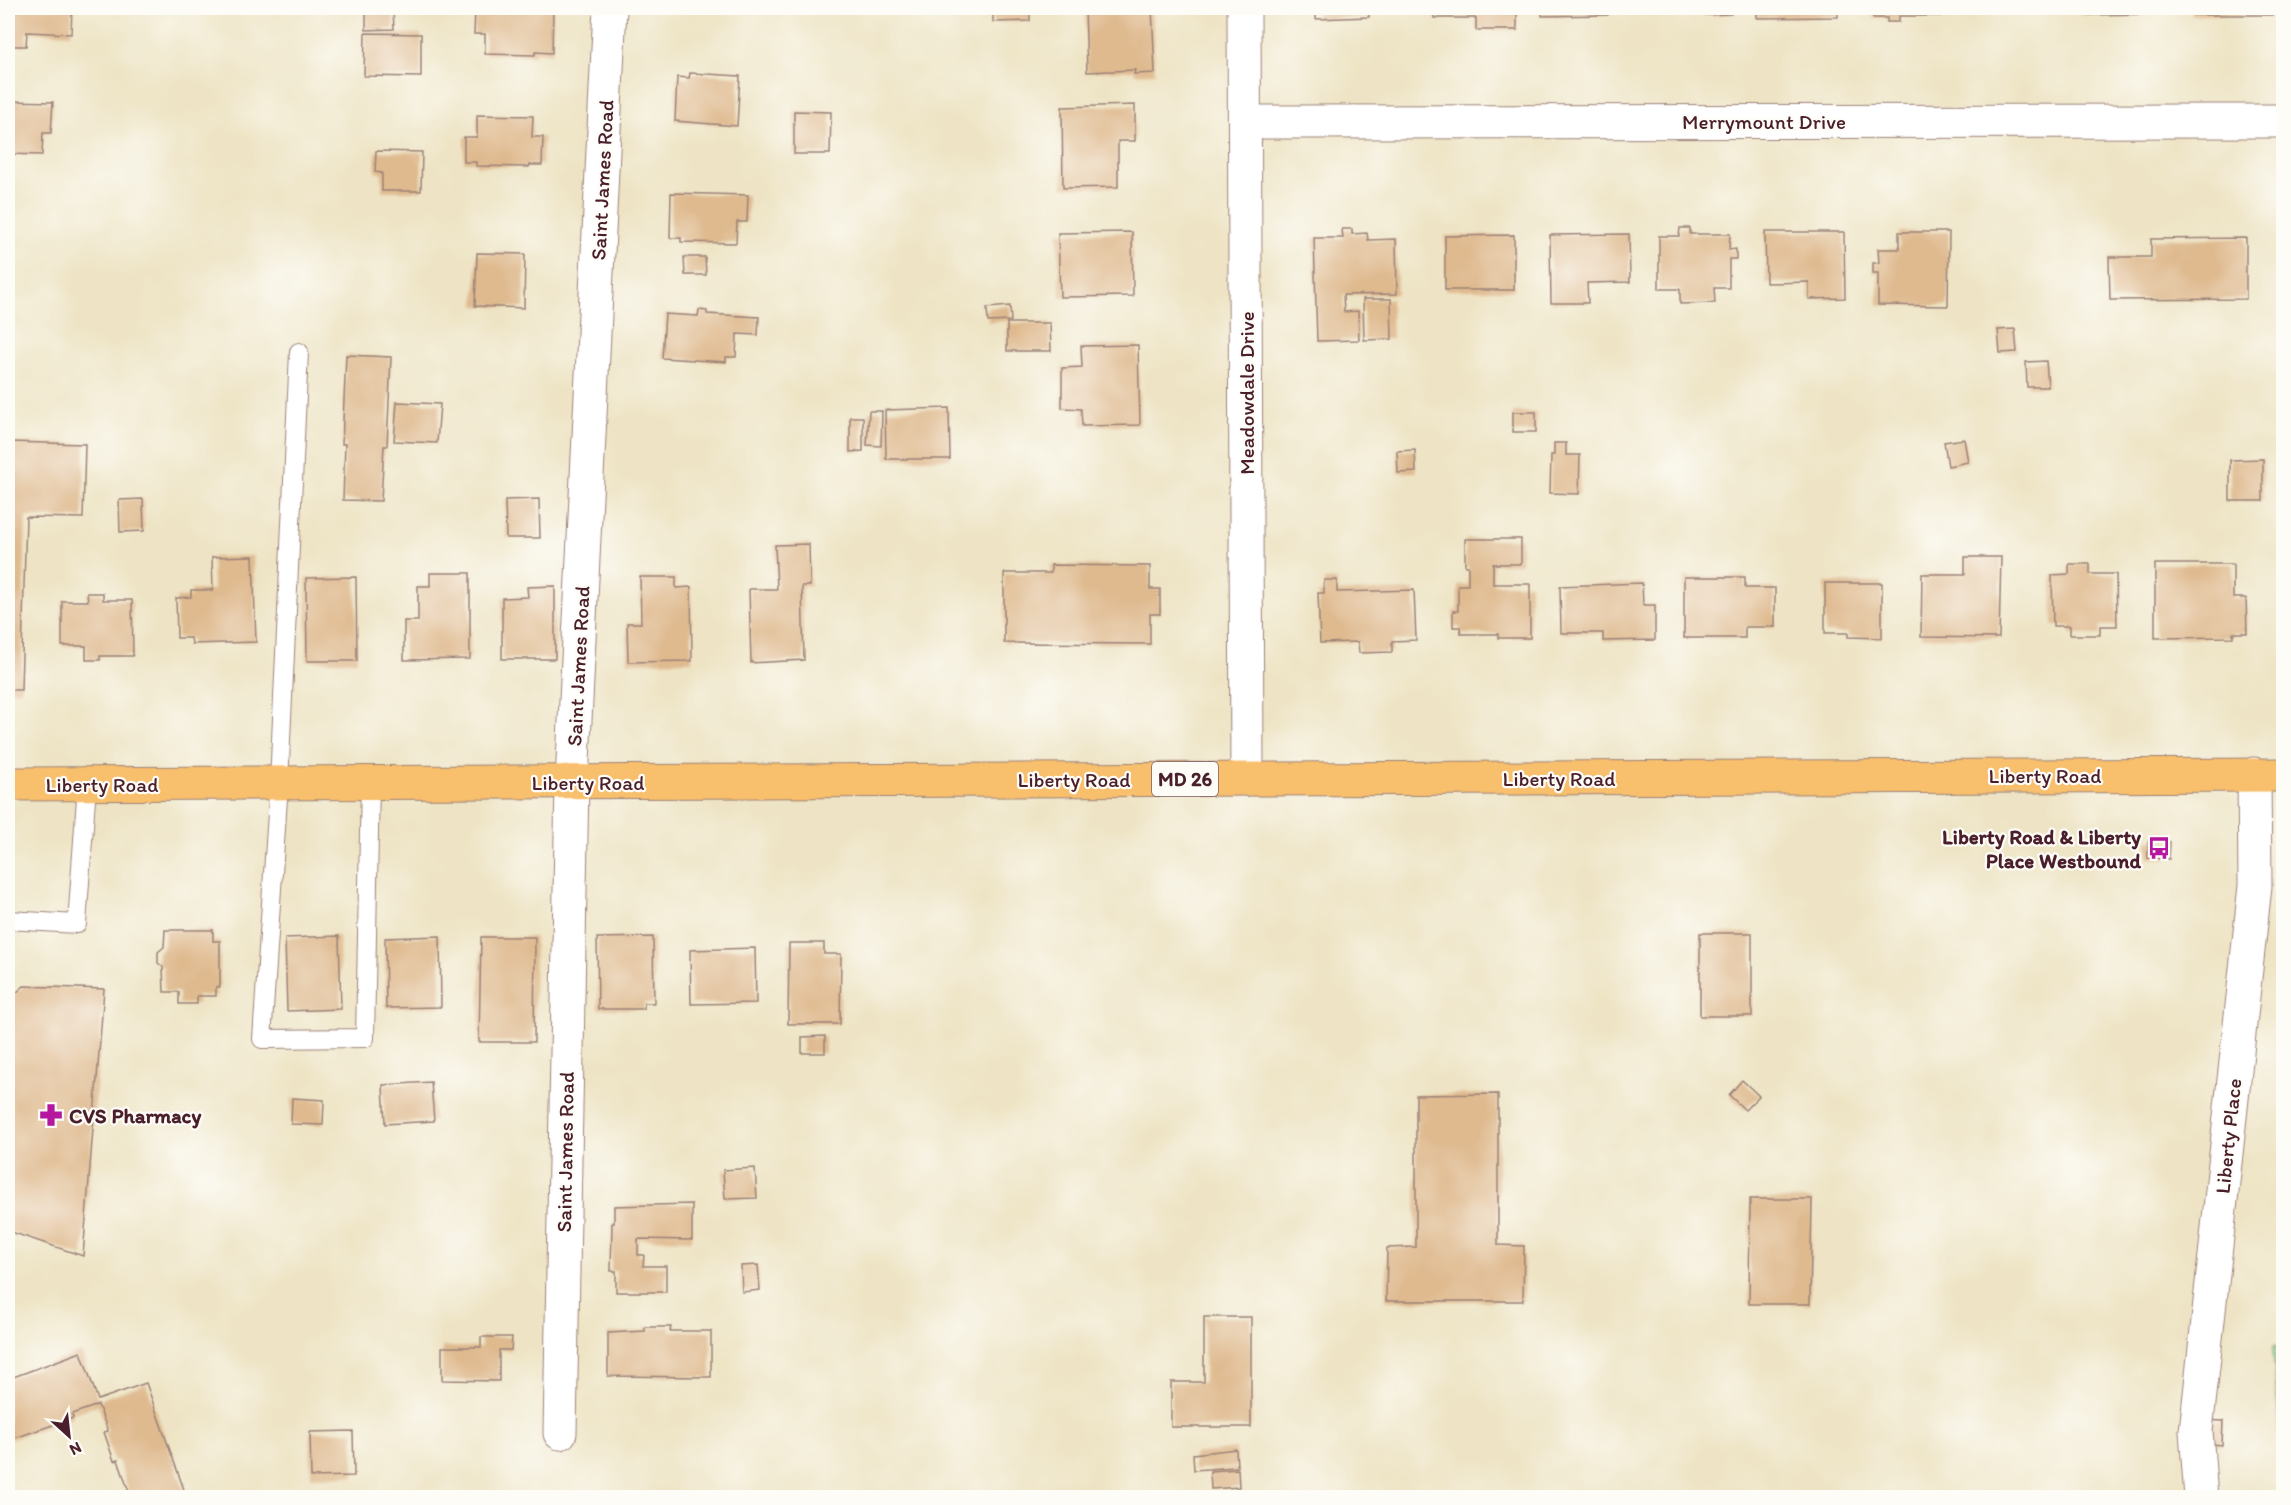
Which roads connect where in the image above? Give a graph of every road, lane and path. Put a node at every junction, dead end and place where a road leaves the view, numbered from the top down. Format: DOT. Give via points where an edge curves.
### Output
graph roads {
  1 [pos="610,8"];
  2 [pos="1244,8"];
  3 [pos="2283,121"];
  4 [pos="1245,122"];
  5 [pos="299,352"];
  6 [pos="2269,775"];
  7 [pos="1247,779"];
  8 [pos="370,782"];
  9 [pos="572,782"];
  10 [pos="87,783"];
  11 [pos="279,783"];
  12 [pos="8,784"];
  13 [pos="8,920"];
  14 [pos="560,1433"];
  15 [pos="2201,1497"];
  1 -- 9 [label="street, Saint James Road"];
  2 -- 4 [label="street, Meadowdale Drive"];
  3 -- 4 [label="street, Merrymount Drive"];
  4 -- 7 [label="street, Meadowdale Drive"];
  5 -- 11 [label="lane"];
  6 -- 7 [label="main road, Liberty Road / MD 26"];
  6 -- 15 [label="street, Liberty Place" via="2196,1431"];
  7 -- 9 [label="main road, Liberty Road / MD 26"];
  8 -- 9 [label="main road, Liberty Road / MD 26"];
  8 -- 11 [label="main road, Liberty Road / MD 26"];
  8 -- 11 [label="lane" via="365,1038 262,1039"];
  9 -- 14 [label="street, Saint James Road"];
  10 -- 11 [label="main road, Liberty Road / MD 26"];
  10 -- 12 [label="main road, Liberty Road / MD 26"];
  10 -- 13 [label="lane" via="77,924"];
}
